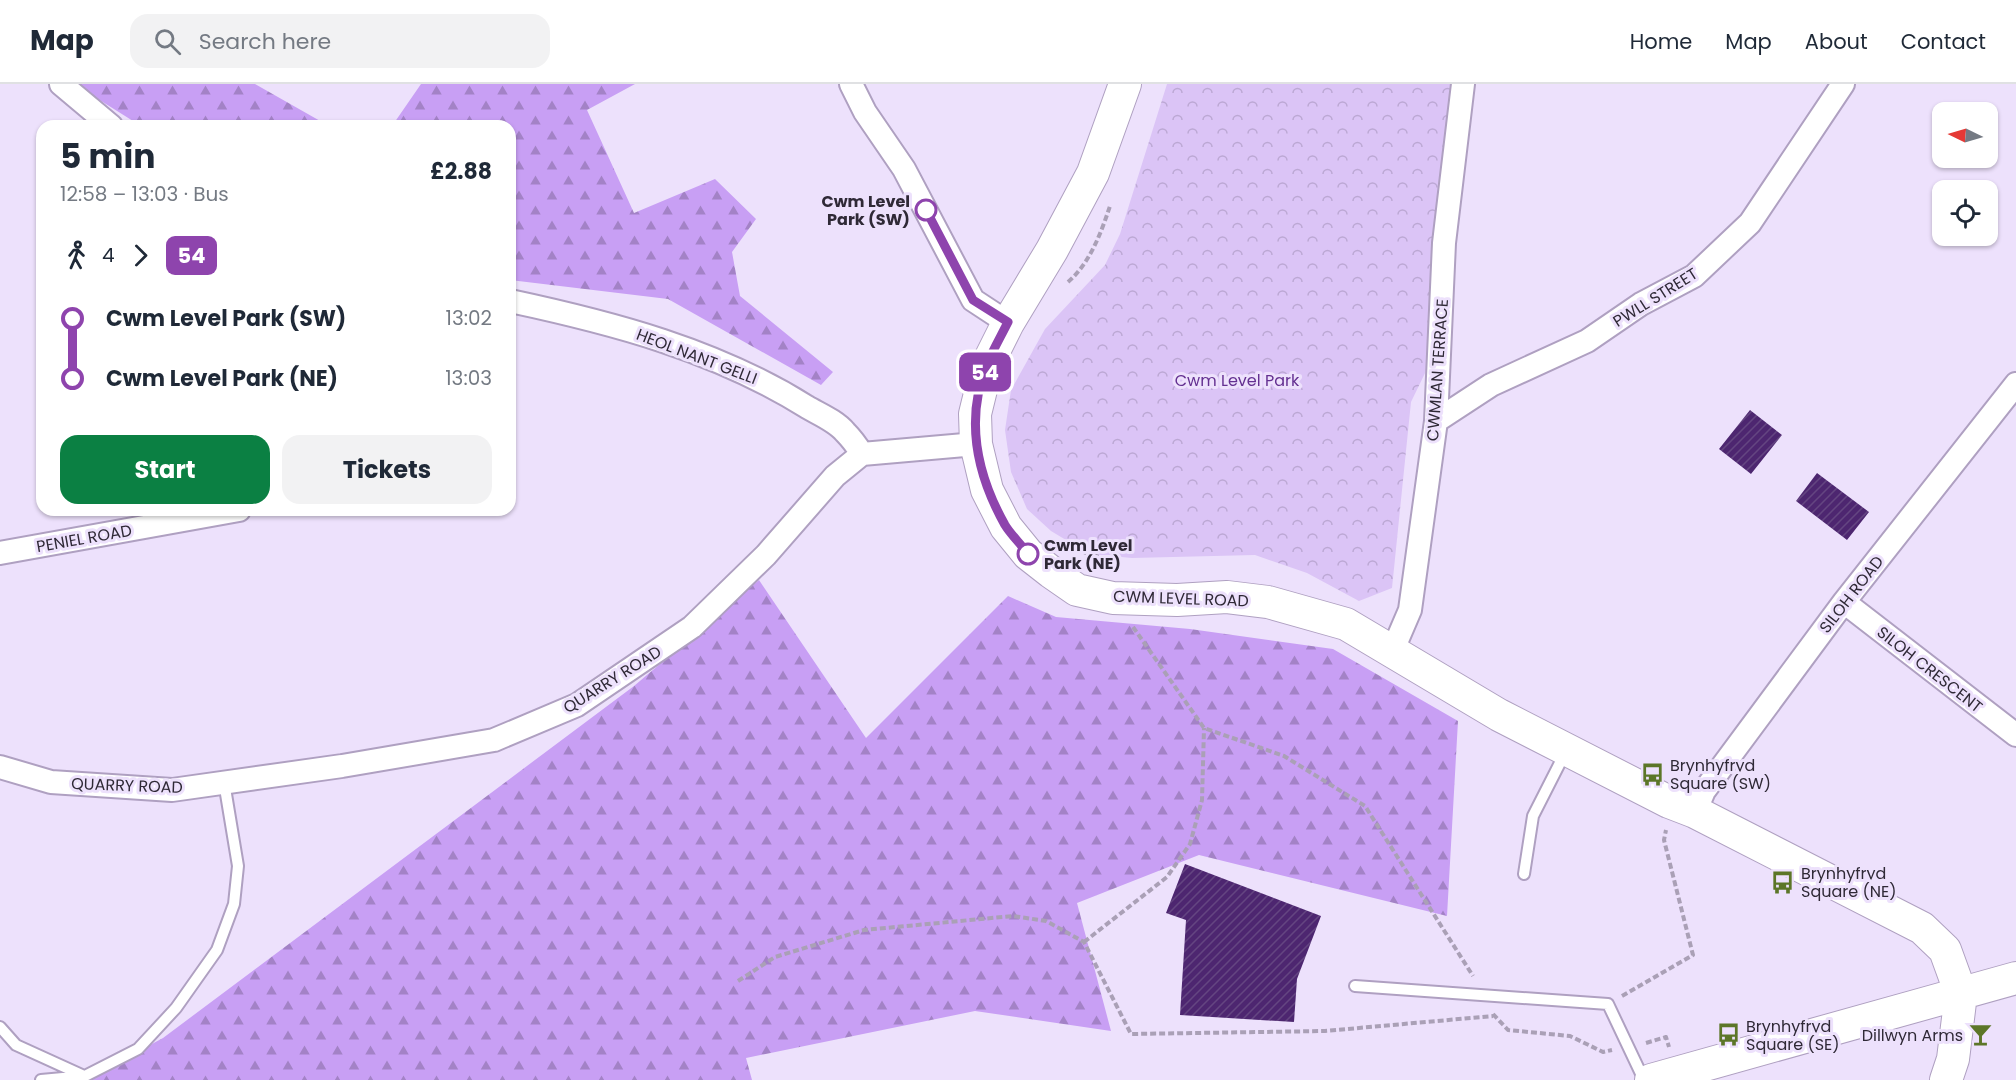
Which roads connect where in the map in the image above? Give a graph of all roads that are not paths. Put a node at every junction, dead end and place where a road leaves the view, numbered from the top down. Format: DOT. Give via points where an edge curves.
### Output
graph roads {
  1 [pos="61,84"];
  2 [pos="851,84"];
  3 [pos="1125,84"];
  4 [pos="1463,84"];
  5 [pos="1843,84"];
  6 [pos="104,120"];
  7 [pos="516,302"];
  8 [pos="1008,322"];
  9 [pos="2016,384"];
  10 [pos="1436,421"];
  11 [pos="976,444"];
  12 [pos="862,454"];
  13 [pos="206,516"];
  14 [pos="0,554"];
  15 [pos="1844,602"];
  16 [pos="1392,652"];
  17 [pos="2016,735"];
  18 [pos="1567,750"];
  19 [pos="0,766"];
  20 [pos="224,782"];
  21 [pos="1682,807"];
  22 [pos="1524,874"];
  23 [pos="2016,978"];
  24 [pos="1355,986"];
  25 [pos="1960,994"];
  26 [pos="0,1027"];
  27 [pos="85,1076"];
  28 [pos="1664,1076"];
  29 [pos="41,1080"];
  30 [pos="1644,1080"];
  31 [pos="1946,1080"];
  1 -- 6 [label="street"];
  2 -- 8 [label="street" via="864,112 904,169 973,300"];
  3 -- 8 [label="street, CWM LEVEL ROAD" via="1093,173"];
  4 -- 10 [label="street, CWMLAN TERRACE" via="1444,243"];
  5 -- 10 [label="street, PWLL STREET" via="1750,223 1694,276 1641,304 1587,340 1491,385"];
  7 -- 12 [label="street, HEOL NANT GELLI" via="646,334 763,381 844,430"];
  8 -- 11 [label="street, CWM LEVEL ROAD" via="987,365 975,414"];
  9 -- 15 [label="street, SILOH ROAD"];
  10 -- 16 [label="street, CWMLAN TERRACE" via="1410,610"];
  11 -- 12 [label="street"];
  11 -- 16 [label="street, CWM LEVEL ROAD" via="987,490 1006,527 1028,554 1077,590 1113,598 1227,597 1268,602 1346,624"];
  12 -- 20 [label="street, QUARRY ROAD" via="835,476 766,555 692,627 577,705 494,740"];
  13 -- 14 [label="street, PENIEL ROAD"];
  15 -- 17 [label="street, SILOH CRESCENT"];
  15 -- 21 [label="street, SILOH ROAD" via="1704,790"];
  16 -- 18 [label="street, CWM LEVEL ROAD" via="1498,716"];
  18 -- 21 [label="street, CWM LEVEL ROAD"];
  18 -- 22 [label="lane" via="1533,816"];
  19 -- 20 [label="street, QUARRY ROAD" via="51,782 172,790"];
  20 -- 27 [label="lane" via="238,866 234,904 217,950 176,1008 138,1049"];
  21 -- 25 [label="street, CWM LEVEL ROAD" via="1922,928 1945,950"];
  23 -- 25 [label="street"];
  24 -- 30 [label="lane" via="1608,1004"];
  25 -- 28 [label="street"];
  25 -- 31 [label="street" via="1953,1059"];
  26 -- 27 [label="lane" via="16,1045"];
  27 -- 29 [label="lane"];
}
